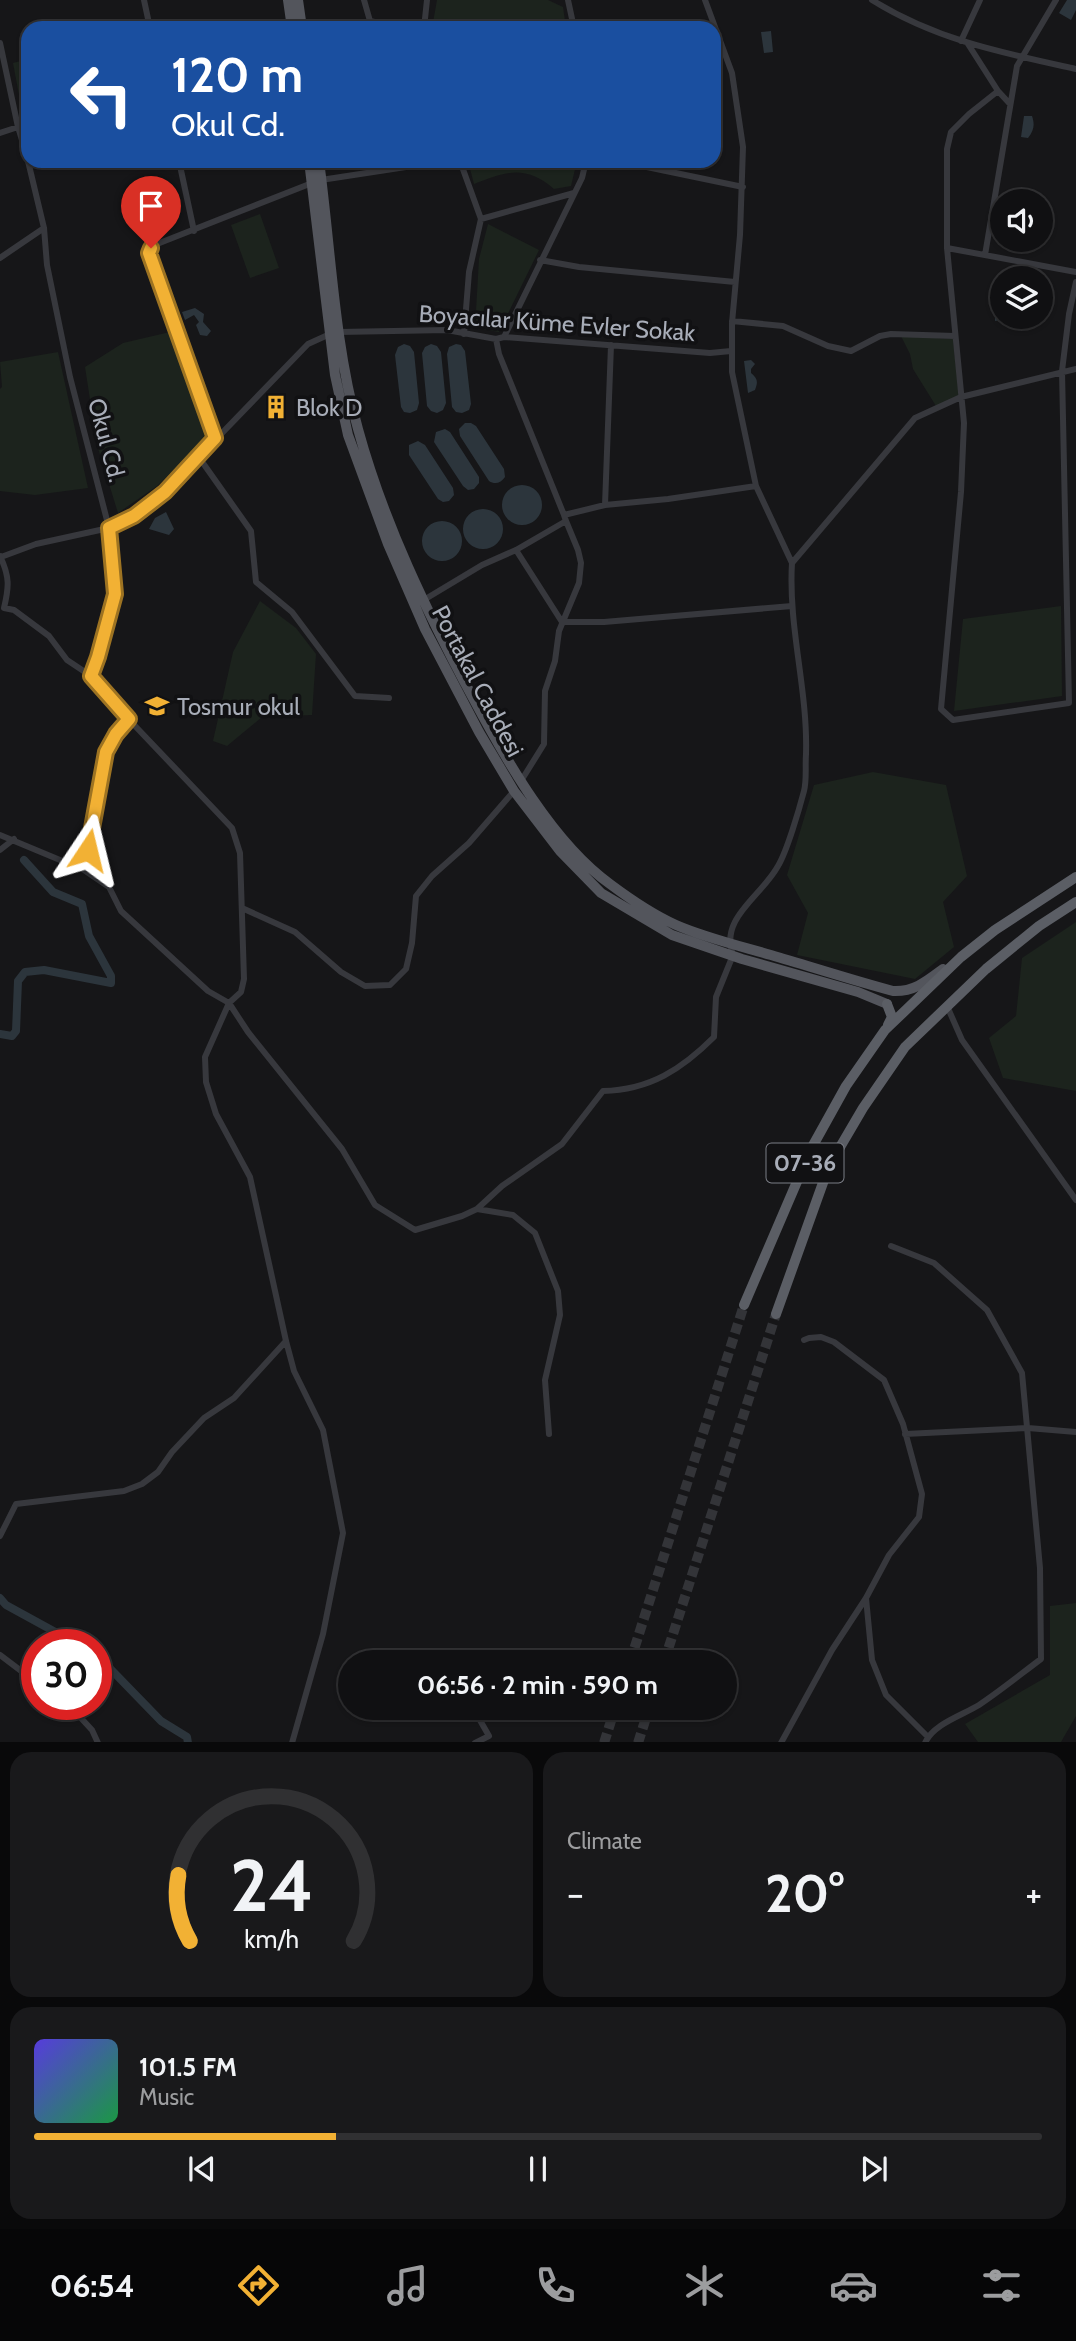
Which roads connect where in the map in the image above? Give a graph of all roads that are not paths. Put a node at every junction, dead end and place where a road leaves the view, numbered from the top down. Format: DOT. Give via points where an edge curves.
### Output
graph roads {
  1 [pos="144,0"];
  2 [pos="288,0"];
  3 [pos="298,0"];
  4 [pos="364,0"];
  5 [pos="427,0"];
  6 [pos="568,0"];
  7 [pos="705,0"];
  8 [pos="872,0"];
  9 [pos="980,0"];
  10 [pos="1056,0"];
  11 [pos="148,21"];
  12 [pos="291,21"];
  13 [pos="301,21"];
  14 [pos="370,21"];
  15 [pos="425,21"];
  16 [pos="573,21"];
  17 [pos="713,21"];
  18 [pos="0,43"];
  19 [pos="721,43"];
  20 [pos="964,43"];
  21 [pos="1021,57"];
  22 [pos="1076,69"];
  23 [pos="998,91"];
  24 [pos="1010,104"];
  25 [pos="18,127"];
  26 [pos="0,133"];
  27 [pos="21,137"];
  28 [pos="30,168"];
  29 [pos="180,168"];
  30 [pos="312,168"];
  31 [pos="318,168"];
  32 [pos="385,168"];
  33 [pos="463,168"];
  34 [pos="584,168"];
  35 [pos="652,168"];
  36 [pos="317,181"];
  37 [pos="743,187"];
  38 [pos="574,193"];
  39 [pos="481,219"];
  40 [pos="44,228"];
  41 [pos="194,231"];
  42 [pos="947,248"];
  43 [pos="985,255"];
  44 [pos="0,258"];
  45 [pos="540,260"];
  46 [pos="1076,272"];
  47 [pos="734,282"];
  48 [pos="1076,282"];
  49 [pos="1074,299"];
  50 [pos="732,321"];
  51 [pos="335,333"];
  52 [pos="464,334"];
  53 [pos="955,337"];
  54 [pos="500,338"];
  55 [pos="611,345"];
  56 [pos="731,351"];
  57 [pos="1076,369"];
  58 [pos="1062,371"];
  59 [pos="961,397"];
  60 [pos="215,438"];
  61 [pos="198,456"];
  62 [pos="756,486"];
  63 [pos="605,505"];
  64 [pos="565,518"];
  65 [pos="109,528"];
  66 [pos="516,550"];
  67 [pos="0,556"];
  68 [pos="792,563"];
  69 [pos="422,601"];
  70 [pos="792,606"];
  71 [pos="2,609"];
  72 [pos="562,622"];
  73 [pos="91,676"];
  74 [pos="389,698"];
  75 [pos="129,719"];
  76 [pos="517,786"];
  77 [pos="0,835"];
  78 [pos="14,839"];
  79 [pos="0,849"];
  80 [pos="84,870"];
  81 [pos="1076,877"];
  82 [pos="1076,902"];
  83 [pos="242,908"];
  84 [pos="728,942"];
  85 [pos="733,955"];
  86 [pos="961,957"];
  87 [pos="229,1003"];
  88 [pos="887,1004"];
  89 [pos="947,1006"];
  90 [pos="885,1030"];
  91 [pos="1076,1200"];
  92 [pos="477,1209"];
  93 [pos="891,1246"];
  94 [pos="744,1305"];
  95 [pos="776,1314"];
  96 [pos="804,1340"];
  97 [pos="286,1341"];
  98 [pos="1028,1428"];
  99 [pos="1076,1432"];
  100 [pos="549,1434"];
  101 [pos="905,1434"];
  102 [pos="0,1536"];
  103 [pos="866,1598"];
  104 [pos="0,1656"];
  105 [pos="21,1671"];
  106 [pos="83,1720"];
  107 [pos="480,1720"];
  108 [pos="927,1740"];
  109 [pos="98,1742"];
  110 [pos="292,1742"];
  111 [pos="475,1742"];
  112 [pos="781,1742"];
  1 -- 11 [label="street"];
  2 -- 12 [label="main road"];
  3 -- 13 [label="main road"];
  4 -- 14 [label="street"];
  5 -- 15 [label="street"];
  6 -- 16 [label="street"];
  7 -- 17 [label="street, Boyacılar Küme Evler Sokak"];
  8 -- 20 [label="street"];
  9 -- 20 [label="street"];
  10 -- 21 [label="street"];
  18 -- 25 [label="street, Okul Cd."];
  19 -- 37 [label="street, Boyacılar Küme Evler Sokak" via="732,73 743,147"];
  20 -- 21 [label="street"];
  20 -- 23 [label="street"];
  21 -- 22 [label="street"];
  21 -- 24 [label="street"];
  23 -- 24 [label="street"];
  23 -- 42 [label="street" via="951,132"];
  24 -- 43 [label="street"];
  25 -- 26 [label="street"];
  25 -- 27 [label="street, Okul Cd."];
  28 -- 40 [label="street, Okul Cd."];
  29 -- 41 [label="street"];
  30 -- 36 [label="main road, Portakal Caddesi"];
  31 -- 36 [label="main road, Portakal Caddesi"];
  32 -- 36 [label="street"];
  33 -- 39 [label="street"];
  34 -- 38 [label="street"];
  35 -- 37 [label="street"];
  36 -- 41 [label="street"];
  36 -- 51 [label="main road, Portakal Caddesi"];
  37 -- 47 [label="street, Boyacılar Küme Evler Sokak"];
  38 -- 39 [label="street"];
  38 -- 45 [label="street"];
  39 -- 52 [label="street" via="469,272"];
  40 -- 44 [label="street"];
  40 -- 65 [label="street, Okul Cd." via="70,377"];
  41 -- 60 [label="street" via="157,244 149,253"];
  42 -- 43 [label="street"];
  42 -- 53 [label="street"];
  43 -- 46 [label="street"];
  45 -- 47 [label="street"];
  45 -- 54 [label="street"];
  47 -- 50 [label="street, Boyacılar Küme Evler Sokak"];
  48 -- 49 [label="street"];
  49 -- 58 [label="street"];
  50 -- 53 [label="street" via="783,326 851,351 891,334"];
  50 -- 56 [label="street, Boyacılar Küme Evler Sokak"];
  51 -- 52 [label="street, Boyacılar Küme Evler Sokak"];
  51 -- 60 [label="street" via="308,344"];
  51 -- 69 [label="main road, Portakal Caddesi" via="358,429"];
  51 -- 76 [label="main road, Portakal Caddesi" via="335,375 348,435 388,544 425,629 479,732"];
  52 -- 54 [label="street, Boyacılar Küme Evler Sokak"];
  53 -- 59 [label="street"];
  54 -- 55 [label="street, Boyacılar Küme Evler Sokak"];
  54 -- 64 [label="street" via="499,354"];
  55 -- 56 [label="street, Boyacılar Küme Evler Sokak"];
  55 -- 63 [label="street"];
  56 -- 62 [label="street, Boyacılar Küme Evler Sokak"];
  57 -- 58 [label="street"];
  58 -- 59 [label="street"];
  58 -- 59 [label="street" via="1069,703 953,720 941,709 961,492"];
  59 -- 68 [label="street" via="915,418"];
  60 -- 61 [label="street"];
  61 -- 65 [label="street" via="165,492"];
  61 -- 74 [label="street" via="251,531 256,582 292,612 355,696"];
  62 -- 63 [label="street"];
  62 -- 68 [label="street, Boyacılar Küme Evler Sokak"];
  63 -- 64 [label="street"];
  64 -- 66 [label="street"];
  64 -- 72 [label="street" via="581,563 579,583"];
  65 -- 67 [label="street"];
  65 -- 73 [label="street, Okul Cd." via="115,594"];
  66 -- 69 [label="street"];
  66 -- 72 [label="street"];
  67 -- 71 [label="street" via="8,572"];
  68 -- 70 [label="street"];
  69 -- 76 [label="main road, Portakal Caddesi"];
  70 -- 72 [label="street"];
  70 -- 84 [label="street" via="806,735 805,788 779,865 733,922"];
  71 -- 73 [label="street" via="14,610 49,636 67,660"];
  72 -- 76 [label="street" via="545,691 544,744"];
  73 -- 75 [label="street"];
  75 -- 80 [label="street" via="106,752"];
  75 -- 83 [label="street" via="232,828 240,853"];
  76 -- 83 [label="street" via="416,896 406,969 390,985 365,986 341,972 295,932"];
  76 -- 84 [label="main road, Portakal Caddesi" via="607,882 674,924"];
  76 -- 85 [label="main road, Portakal Caddesi" via="560,851 601,893 672,935"];
  77 -- 78 [label="street"];
  78 -- 79 [label="street"];
  78 -- 80 [label="street"];
  80 -- 87 [label="street" via="109,887 121,911 208,991"];
  81 -- 86 [label="highway, 07-36"];
  82 -- 89 [label="highway, 07-36" via="1039,926"];
  83 -- 87 [label="street" via="244,979 241,992"];
  84 -- 85 [label="street"];
  84 -- 86 [label="main road, Portakal Caddesi" via="893,991 916,988"];
  85 -- 88 [label="main road, Portakal Caddesi"];
  85 -- 92 [label="street" via="716,997 714,1037 701,1050 673,1072 625,1090 603,1091 562,1144"];
  86 -- 90 [label="highway, 07-36"];
  87 -- 92 [label="street" via="342,1149 374,1205 415,1230"];
  87 -- 97 [label="street" via="205,1057 206,1082 216,1114 250,1177"];
  88 -- 90 [label="highway" via="892,1017"];
  89 -- 91 [label="street" via="961,1040"];
  89 -- 95 [label="highway, 07-36" via="905,1047 829,1166"];
  90 -- 94 [label="highway, 07-36" via="846,1086 811,1149"];
  92 -- 100 [label="street" via="513,1215 535,1233 558,1291 560,1315 545,1380"];
  93 -- 98 [label="street" via="934,1263 987,1310 1022,1373"];
  96 -- 101 [label="street" via="834,1342 884,1380"];
  97 -- 102 [label="street" via="234,1398 204,1418 142,1484 124,1491 16,1504"];
  97 -- 110 [label="street" via="294,1371 323,1430 342,1533 323,1634"];
  98 -- 99 [label="street"];
  98 -- 101 [label="street"];
  98 -- 108 [label="street" via="1040,1568 1041,1659"];
  101 -- 103 [label="street" via="922,1493 919,1517 889,1555"];
  103 -- 108 [label="street" via="872,1660 886,1695"];
  103 -- 112 [label="street"];
  104 -- 105 [label="street"];
  106 -- 109 [label="street"];
  107 -- 111 [label="street" via="489,1736"];
}
